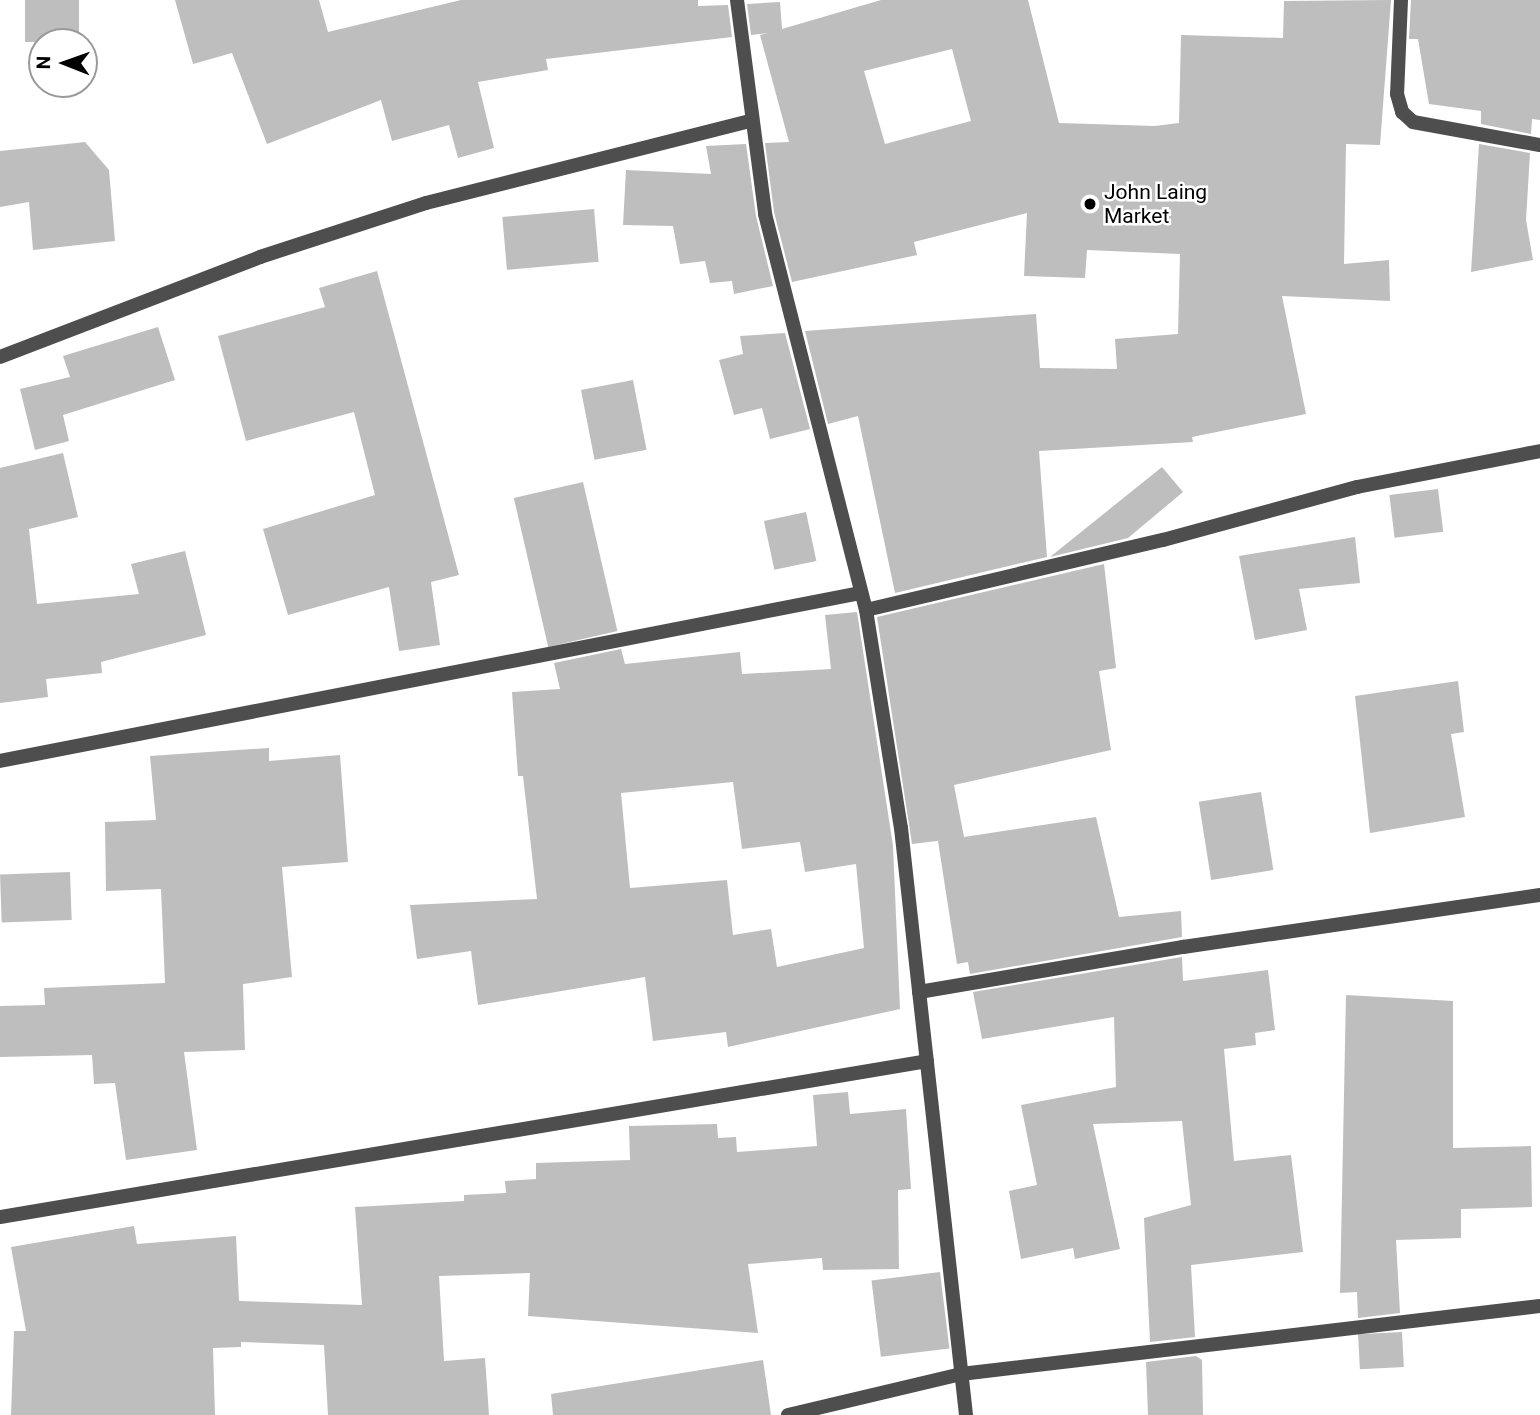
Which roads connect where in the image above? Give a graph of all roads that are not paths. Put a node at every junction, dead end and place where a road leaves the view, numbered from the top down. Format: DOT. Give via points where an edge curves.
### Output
graph roads {
  1 [pos="737,0"];
  2 [pos="1401,0"];
  3 [pos="749,121"];
  4 [pos="1540,145"];
  5 [pos="0,357"];
  6 [pos="1540,451"];
  7 [pos="860,593"];
  8 [pos="866,610"];
  9 [pos="0,761"];
  10 [pos="1540,895"];
  11 [pos="919,992"];
  12 [pos="927,1061"];
  13 [pos="0,1217"];
  14 [pos="1540,1306"];
  15 [pos="961,1374"];
  16 [pos="788,1415"];
  17 [pos="966,1415"];
  1 -- 3 [label="street"];
  2 -- 4 [label="street" via="1397,94 1402,113 1413,122"];
  3 -- 5 [label="street" via="401,211 260,257"];
  3 -- 7 [label="street" via="765,214"];
  6 -- 8 [label="street" via="1357,487 1163,540"];
  7 -- 8 [label="street"];
  7 -- 9 [label="street"];
  8 -- 11 [label="street" via="901,828"];
  10 -- 11 [label="street" via="1183,947"];
  11 -- 12 [label="street"];
  12 -- 13 [label="street"];
  12 -- 15 [label="street"];
  14 -- 15 [label="street"];
  15 -- 16 [label="street"];
  15 -- 17 [label="street"];
}
